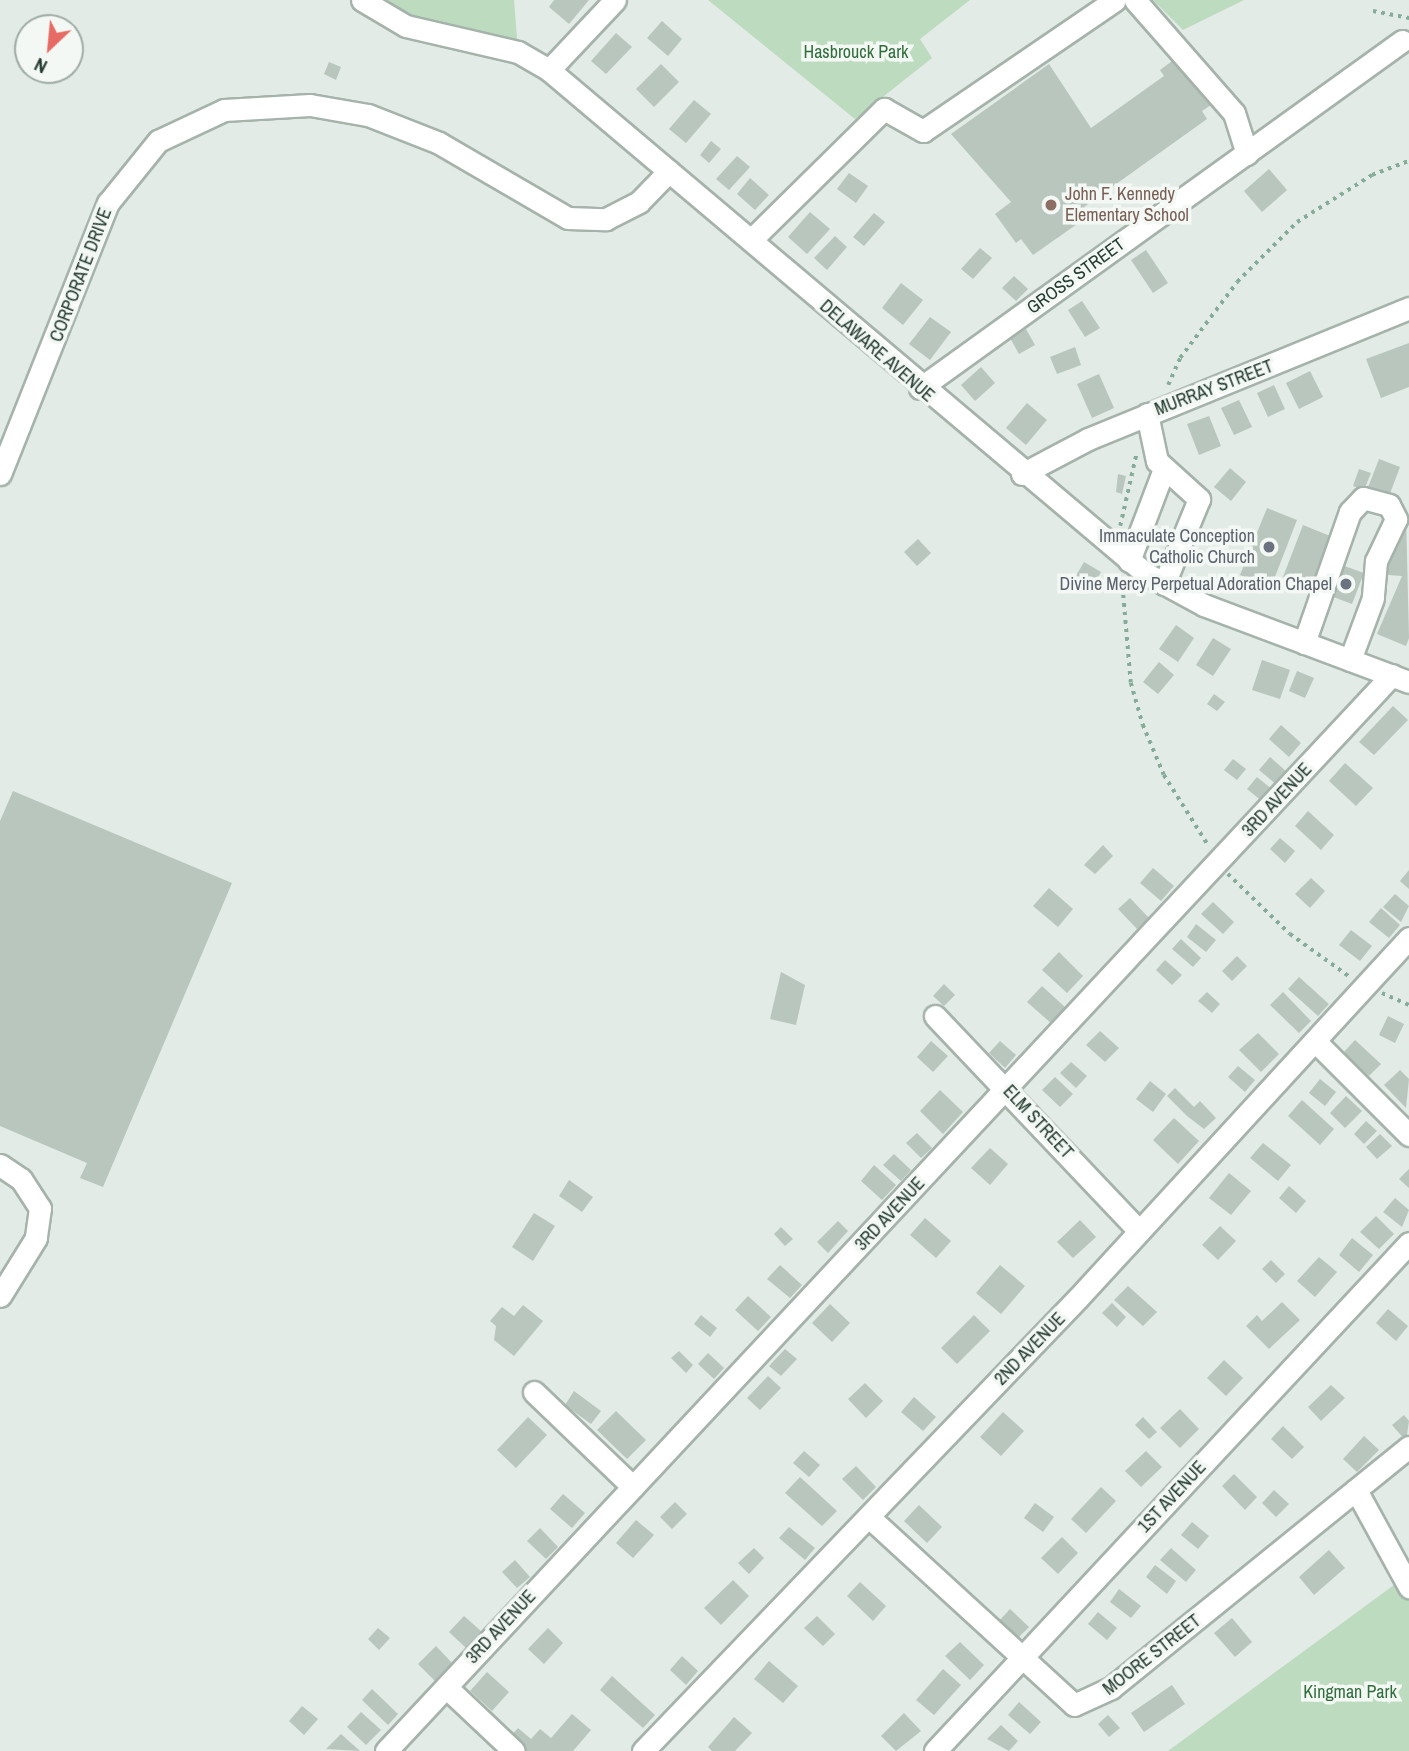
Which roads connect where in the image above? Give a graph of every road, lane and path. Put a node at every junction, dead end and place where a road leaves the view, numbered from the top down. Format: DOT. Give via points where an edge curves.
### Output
graph roads {
  1 [pos="362,0"];
  2 [pos="615,0"];
  3 [pos="1115,0"];
  4 [pos="1135,0"];
  5 [pos="1373,11"];
  6 [pos="1409,18"];
  7 [pos="1402,41"];
  8 [pos="548,70"];
  9 [pos="1247,154"];
  10 [pos="1409,161"];
  11 [pos="669,171"];
  12 [pos="751,240"];
  13 [pos="1409,308"];
  14 [pos="919,388"];
  15 [pos="1150,416"];
  16 [pos="1164,470"];
  17 [pos="0,474"];
  18 [pos="1022,474"];
  19 [pos="1096,534"];
  20 [pos="1121,564"];
  21 [pos="1164,584"];
  22 [pos="1304,643"];
  23 [pos="1350,660"];
  24 [pos="1400,679"];
  25 [pos="1220,862"];
  26 [pos="1409,938"];
  27 [pos="1366,985"];
  28 [pos="1409,1005"];
  29 [pos="935,1016"];
  30 [pos="1315,1041"];
  31 [pos="1007,1089"];
  32 [pos="1409,1135"];
  33 [pos="0,1165"];
  34 [pos="1138,1230"];
  35 [pos="1409,1242"];
  36 [pos="0,1296"];
  37 [pos="534,1392"];
  38 [pos="1409,1447"];
  39 [pos="633,1487"];
  40 [pos="1356,1490"];
  41 [pos="869,1517"];
  42 [pos="1409,1587"];
  43 [pos="1020,1660"];
  44 [pos="446,1686"];
  45 [pos="386,1751"];
  46 [pos="514,1751"];
  47 [pos="643,1751"];
  48 [pos="935,1751"];
  1 -- 8 [label="street, DELAWARE AVENUE" via="407,26 518,52"];
  2 -- 8 [label="street"];
  3 -- 12 [label="street" via="923,131 884,109"];
  4 -- 9 [label="street" via="1234,113"];
  5 -- 6 [label="path"];
  7 -- 9 [label="street, GROSS STREET"];
  8 -- 11 [label="street, DELAWARE AVENUE"];
  9 -- 14 [label="street, GROSS STREET"];
  10 -- 15 [label="path" via="1372,175 1297,222 1237,282 1188,348"];
  11 -- 12 [label="street, DELAWARE AVENUE"];
  11 -- 17 [label="street, CORPORATE DRIVE" via="639,202 606,219 568,218 439,143 368,116 310,105 224,110 158,141 108,203"];
  12 -- 14 [label="street, DELAWARE AVENUE"];
  13 -- 15 [label="street, MURRAY STREET"];
  14 -- 18 [label="street, DELAWARE AVENUE"];
  15 -- 16 [label="street"];
  15 -- 18 [label="street, MURRAY STREET"];
  15 -- 19 [label="path" via="1119,531 1105,521"];
  16 -- 20 [label="street"];
  16 -- 21 [label="street" via="1199,499"];
  18 -- 19 [label="street, DELAWARE AVENUE"];
  19 -- 20 [label="street, DELAWARE AVENUE"];
  20 -- 21 [label="street, DELAWARE AVENUE"];
  20 -- 25 [label="path" via="1131,683 1143,725 1164,775"];
  21 -- 22 [label="street, DELAWARE AVENUE"];
  22 -- 23 [label="street, DELAWARE AVENUE"];
  22 -- 23 [label="street" via="1350,512 1363,498 1389,505 1396,519 1373,570 1373,598"];
  23 -- 24 [label="street, DELAWARE AVENUE"];
  24 -- 25 [label="street, 3RD AVENUE"];
  25 -- 27 [label="path" via="1290,934"];
  25 -- 31 [label="street, 3RD AVENUE"];
  26 -- 27 [label="street, 2ND AVENUE"];
  27 -- 28 [label="path"];
  27 -- 30 [label="street, 2ND AVENUE"];
  29 -- 31 [label="street, ELM STREET"];
  30 -- 32 [label="street"];
  30 -- 34 [label="street, 2ND AVENUE"];
  31 -- 34 [label="street, ELM STREET"];
  31 -- 39 [label="street, 3RD AVENUE"];
  33 -- 36 [label="street" via="21,1179 40,1208 36,1238"];
  34 -- 41 [label="street, 2ND AVENUE"];
  35 -- 43 [label="street, 1ST AVENUE"];
  37 -- 39 [label="street"];
  38 -- 40 [label="street, MOORE STREET"];
  39 -- 44 [label="street, 3RD AVENUE"];
  40 -- 42 [label="street"];
  40 -- 43 [label="street, MOORE STREET" via="1096,1699 1074,1705"];
  41 -- 43 [label="street, MOORE STREET"];
  41 -- 47 [label="street, 2ND AVENUE"];
  43 -- 48 [label="street, 1ST AVENUE"];
  44 -- 45 [label="street, 3RD AVENUE"];
  44 -- 46 [label="street"];
}
